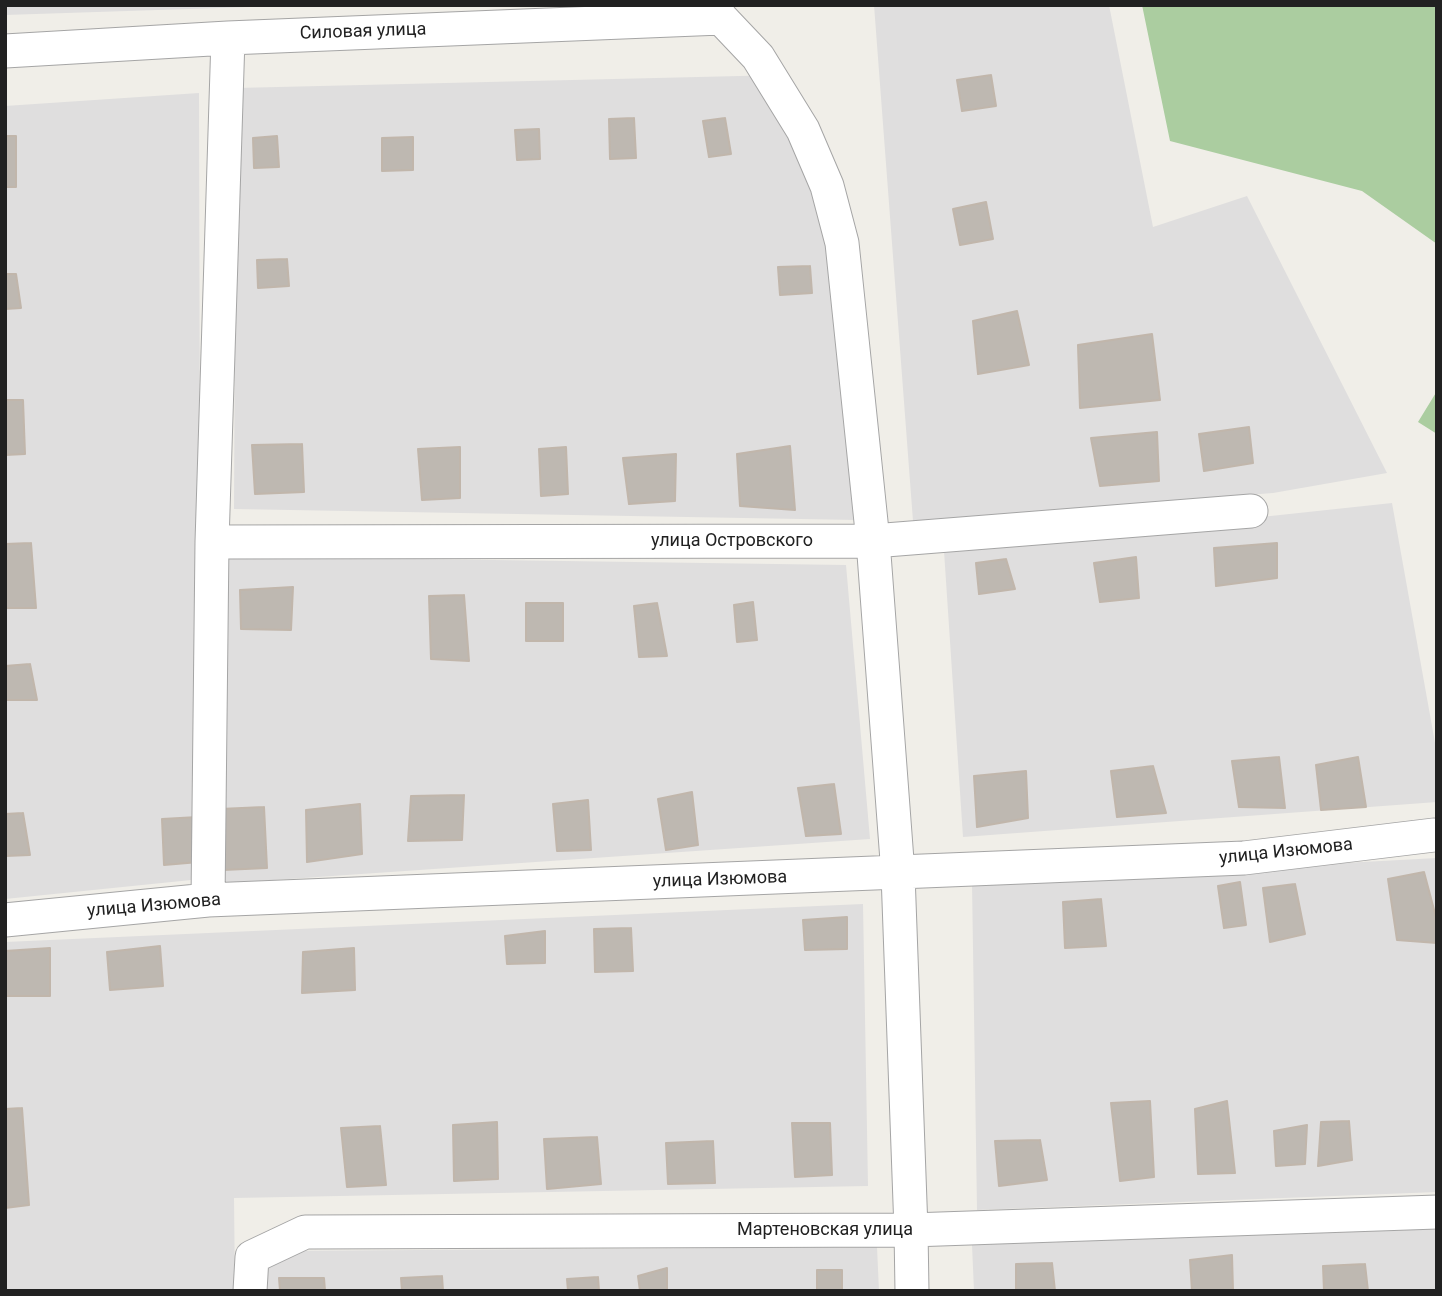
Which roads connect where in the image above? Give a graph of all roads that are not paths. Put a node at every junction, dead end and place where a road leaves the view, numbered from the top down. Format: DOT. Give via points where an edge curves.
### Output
graph roads {
  1 [pos="717,12"];
  2 [pos="229,38"];
  3 [pos="5,51"];
  4 [pos="1251,511"];
  5 [pos="873,541"];
  6 [pos="212,542"];
  7 [pos="1434,835"];
  8 [pos="898,874"];
  9 [pos="208,900"];
  10 [pos="5,920"];
  11 [pos="1437,1212"];
  12 [pos="911,1230"];
  13 [pos="250,1291"];
  14 [pos="912,1291"];
  1 -- 2 [label="street, Силовая улица"];
  1 -- 5 [label="street" via="758,57 803,130 827,186 842,243"];
  2 -- 3 [label="street, Силовая улица"];
  2 -- 6 [label="street"];
  4 -- 5 [label="street, улица Островского"];
  5 -- 6 [label="street, улица Островского"];
  5 -- 8 [label="street"];
  6 -- 9 [label="street"];
  7 -- 8 [label="street, улица Изюмова" via="1244,858"];
  8 -- 9 [label="street, улица Изюмова"];
  8 -- 12 [label="street"];
  9 -- 10 [label="street, улица Изюмова"];
  11 -- 12 [label="street, Мартеновская улица"];
  12 -- 13 [label="street, Мартеновская улица" via="305,1232 252,1257"];
  12 -- 14 [label="street"];
}
